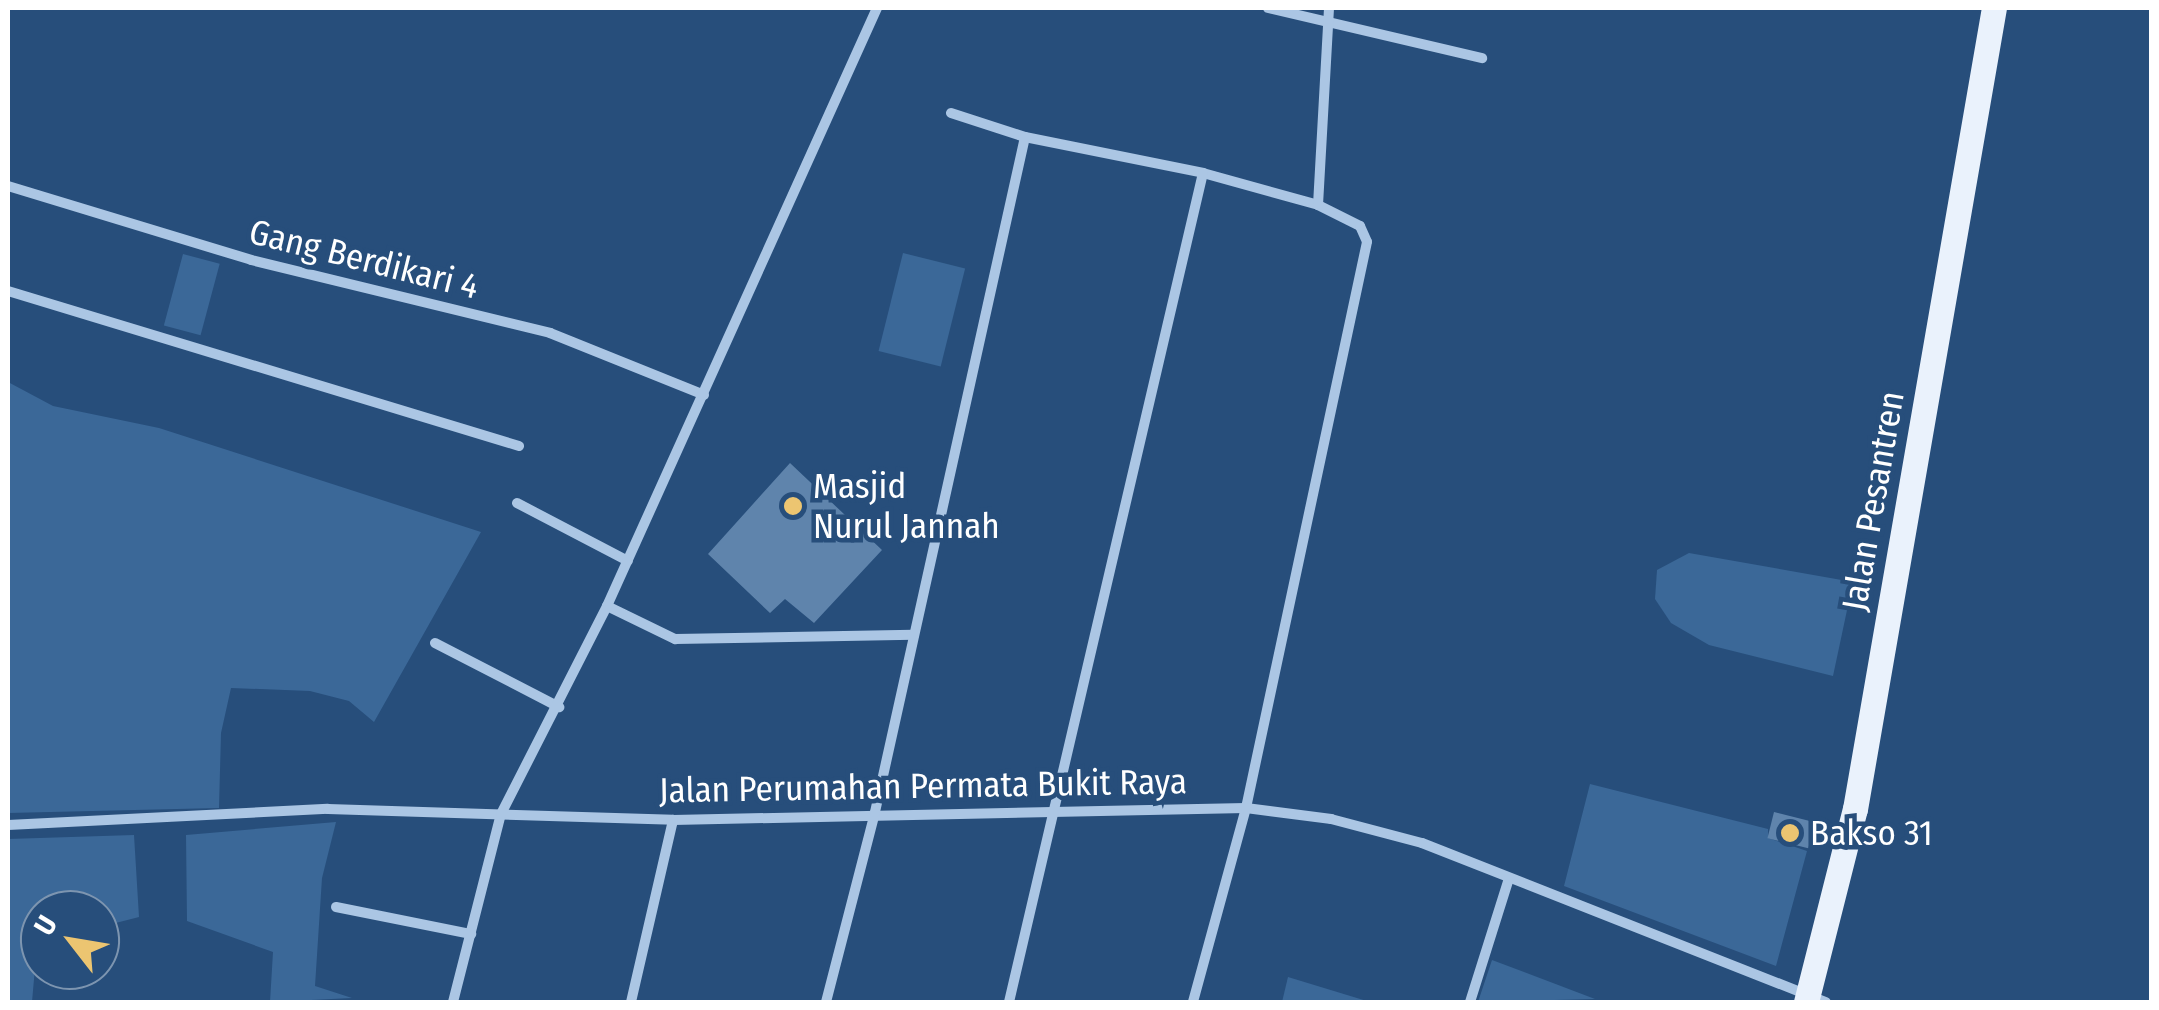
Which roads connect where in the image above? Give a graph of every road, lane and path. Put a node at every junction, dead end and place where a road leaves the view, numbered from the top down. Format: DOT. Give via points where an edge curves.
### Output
graph roads {
  1 [pos="876,8"];
  2 [pos="1268,8"];
  3 [pos="1329,8"];
  4 [pos="1994,8"];
  5 [pos="1327,21"];
  6 [pos="1482,58"];
  7 [pos="951,112"];
  8 [pos="1025,137"];
  9 [pos="1203,173"];
  10 [pos="8,186"];
  11 [pos="1318,206"];
  12 [pos="8,291"];
  13 [pos="704,395"];
  14 [pos="519,446"];
  15 [pos="517,503"];
  16 [pos="628,561"];
  17 [pos="607,606"];
  18 [pos="914,636"];
  19 [pos="435,643"];
  20 [pos="559,707"];
  21 [pos="1246,808"];
  22 [pos="875,812"];
  23 [pos="502,814"];
  24 [pos="1053,814"];
  25 [pos="673,820"];
  26 [pos="8,825"];
  27 [pos="1508,878"];
  28 [pos="336,907"];
  29 [pos="471,934"];
  30 [pos="1813,1000"];
  31 [pos="453,1002"];
  32 [pos="630,1002"];
  33 [pos="826,1002"];
  34 [pos="1009,1002"];
  35 [pos="1193,1002"];
  36 [pos="1470,1002"];
  1 -- 13 [label="street"];
  2 -- 5 [label="street"];
  3 -- 5 [label="street"];
  4 -- 30 [label="main road, Jalan Pesantren" via="1855,809"];
  5 -- 6 [label="street"];
  5 -- 11 [label="street"];
  7 -- 8 [label="street"];
  8 -- 9 [label="street"];
  8 -- 18 [label="street"];
  9 -- 11 [label="street"];
  9 -- 24 [label="street"];
  10 -- 13 [label="street, Gang Berdikari 4" via="252,260 568,338"];
  11 -- 21 [label="street" via="1360,226 1367,250"];
  12 -- 14 [label="street"];
  13 -- 16 [label="street"];
  15 -- 16 [label="street"];
  16 -- 17 [label="street"];
  17 -- 18 [label="street" via="675,639"];
  17 -- 20 [label="street"];
  18 -- 22 [label="street"];
  19 -- 20 [label="street"];
  20 -- 23 [label="street"];
  21 -- 24 [label="street, Jalan Perumahan Permata Bukit Raya"];
  21 -- 27 [label="street, Jalan Perumahan Permata Bukit Raya" via="1367,827"];
  21 -- 35 [label="street"];
  22 -- 24 [label="street, Jalan Perumahan Permata Bukit Raya"];
  22 -- 25 [label="street, Jalan Perumahan Permata Bukit Raya"];
  22 -- 33 [label="street"];
  23 -- 25 [label="street, Jalan Perumahan Permata Bukit Raya"];
  23 -- 26 [label="street, Jalan Perumahan Permata Bukit Raya" via="328,810"];
  23 -- 29 [label="street"];
  24 -- 34 [label="street"];
  25 -- 32 [label="street"];
  27 -- 30 [label="street, Jalan Perumahan Permata Bukit Raya"];
  27 -- 36 [label="street"];
  28 -- 29 [label="street"];
  29 -- 31 [label="street"];
}
